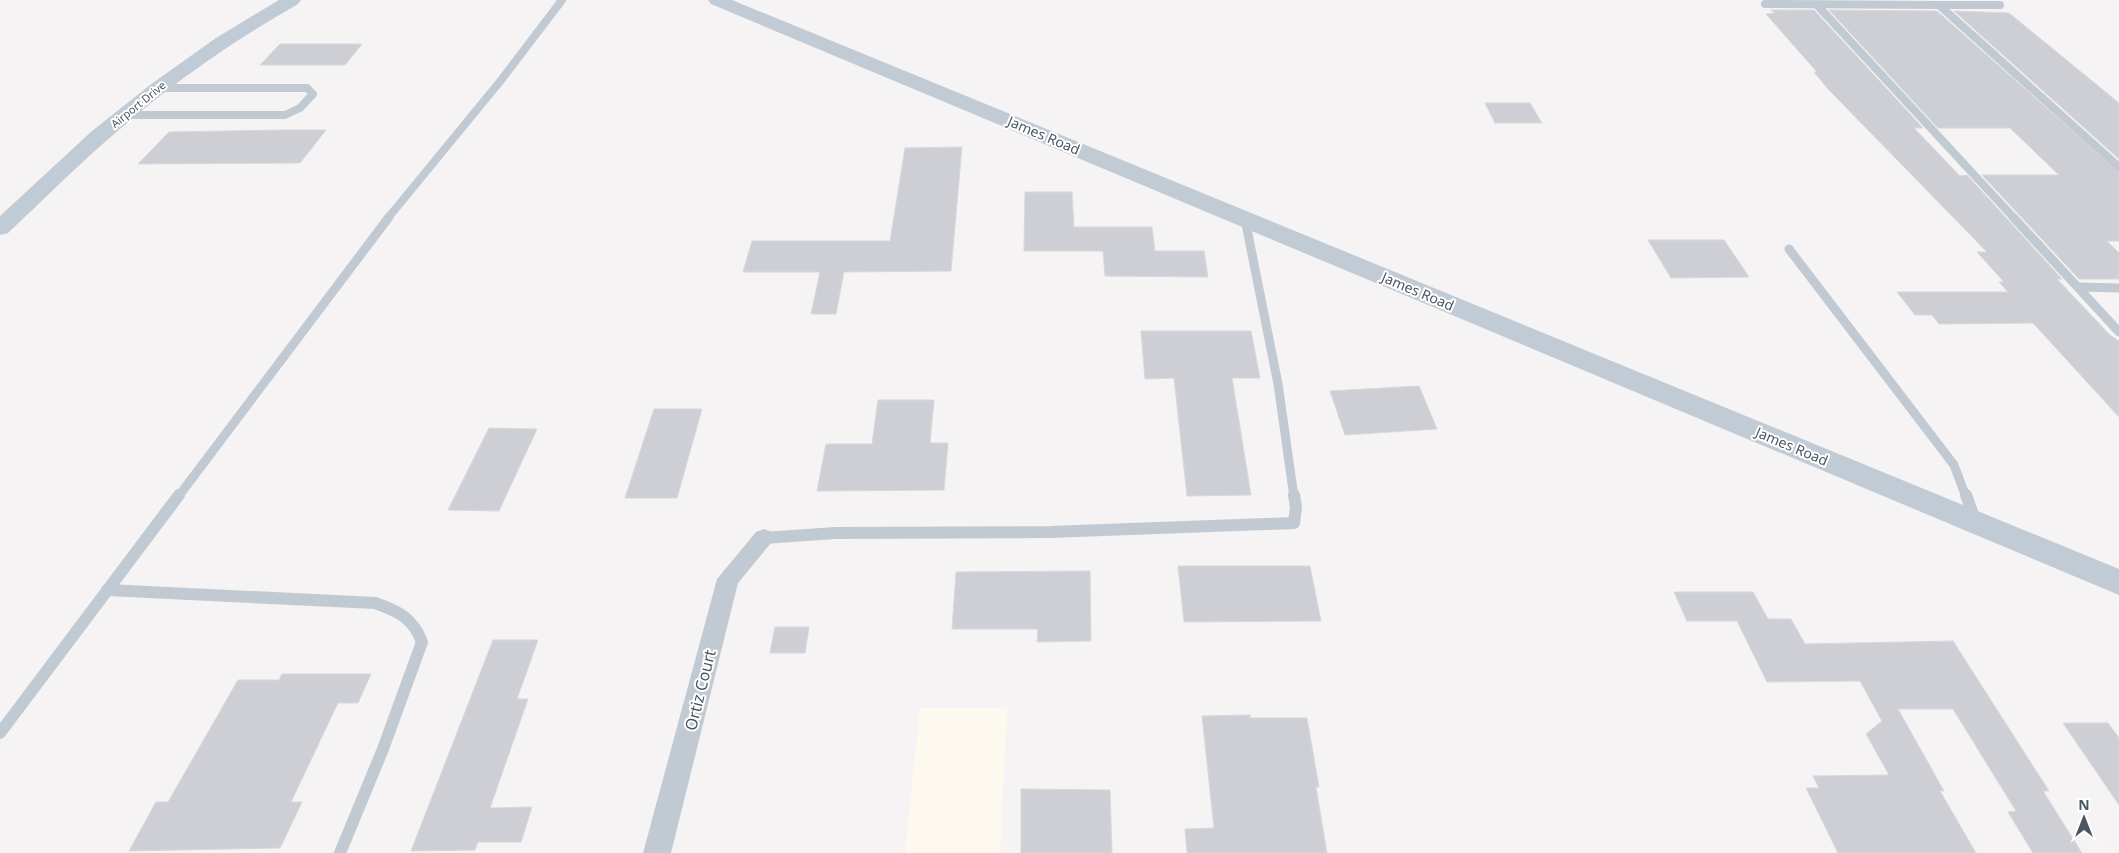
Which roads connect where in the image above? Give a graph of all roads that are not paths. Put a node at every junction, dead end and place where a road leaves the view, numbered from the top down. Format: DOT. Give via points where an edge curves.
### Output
graph roads {
  1 [pos="292,0"];
  2 [pos="562,0"];
  3 [pos="717,0"];
  4 [pos="1765,4"];
  5 [pos="1816,4"];
  6 [pos="1938,4"];
  7 [pos="2000,5"];
  8 [pos="158,88"];
  9 [pos="124,115"];
  10 [pos="2119,167"];
  11 [pos="1245,219"];
  12 [pos="0,228"];
  13 [pos="1789,249"];
  14 [pos="2078,288"];
  15 [pos="2119,288"];
  16 [pos="2119,332"];
  17 [pos="1977,523"];
  18 [pos="764,538"];
  19 [pos="2119,582"];
  20 [pos="107,590"];
  21 [pos="0,733"];
  22 [pos="340,853"];
  23 [pos="658,853"];
  1 -- 8 [label="main road, Airport Drive" via="231,36"];
  2 -- 20 [label="lane" via="373,237"];
  3 -- 11 [label="main road, James Road"];
  4 -- 5 [label="lane"];
  5 -- 6 [label="lane"];
  5 -- 14 [label="lane"];
  6 -- 7 [label="lane"];
  6 -- 10 [label="lane"];
  8 -- 9 [label="main road, Airport Drive"];
  8 -- 9 [label="lane" via="307,88 313,94 300,108 285,115"];
  9 -- 12 [label="main road, Airport Drive"];
  11 -- 17 [label="main road, James Road"];
  11 -- 18 [label="lane" via="1278,384 1296,507 1294,523"];
  13 -- 17 [label="lane" via="1954,465"];
  14 -- 15 [label="lane"];
  14 -- 16 [label="lane"];
  17 -- 19 [label="main road, James Road"];
  18 -- 23 [label="street, Ortiz Court" via="728,579"];
  20 -- 21 [label="lane"];
  20 -- 22 [label="lane" via="375,603 401,612 417,627 422,642"];
}
